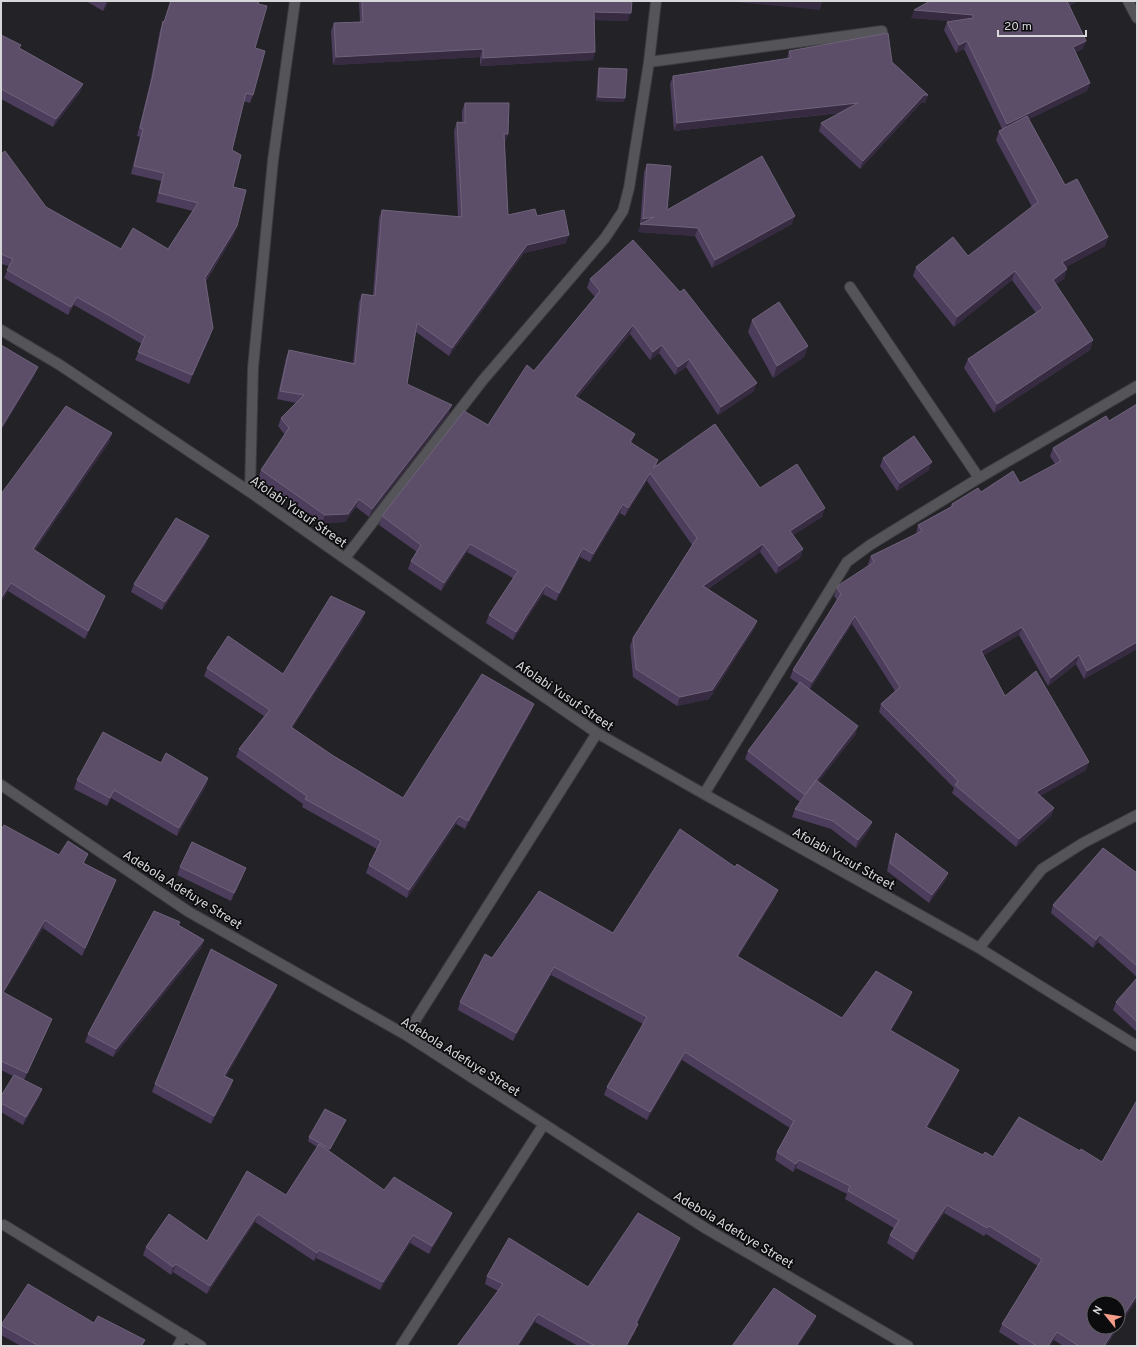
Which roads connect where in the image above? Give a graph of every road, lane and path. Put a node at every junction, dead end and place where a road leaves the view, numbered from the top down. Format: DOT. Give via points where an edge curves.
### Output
graph roads {
  1 [pos="295,1"];
  2 [pos="656,1"];
  3 [pos="1128,1"];
  4 [pos="1137,18"];
  5 [pos="882,31"];
  6 [pos="649,62"];
  7 [pos="850,287"];
  8 [pos="1,330"];
  9 [pos="1137,386"];
  10 [pos="978,478"];
  11 [pos="250,492"];
  12 [pos="345,558"];
  13 [pos="597,733"];
  14 [pos="1,785"];
  15 [pos="704,794"];
  16 [pos="1137,815"];
  17 [pos="979,948"];
  18 [pos="406,1035"];
  19 [pos="1137,1046"];
  20 [pos="544,1124"];
  21 [pos="4,1225"];
  22 [pos="184,1335"];
  23 [pos="178,1346"];
  24 [pos="201,1346"];
  25 [pos="401,1346"];
  26 [pos="908,1346"];
  1 -- 11 [label="street" via="273,160 253,368"];
  2 -- 6 [label="street"];
  3 -- 4 [label="street"];
  5 -- 6 [label="street"];
  6 -- 12 [label="street" via="623,211 605,238 483,380"];
  7 -- 10 [label="street"];
  8 -- 11 [label="street, Afolabi Yusuf Street" via="60,365"];
  9 -- 10 [label="street"];
  10 -- 15 [label="street" via="847,562"];
  11 -- 12 [label="street, Afolabi Yusuf Street"];
  12 -- 13 [label="street, Afolabi Yusuf Street"];
  13 -- 15 [label="street, Afolabi Yusuf Street"];
  13 -- 18 [label="street"];
  14 -- 18 [label="street, Adebola Adefuye Street" via="189,912"];
  15 -- 17 [label="street, Afolabi Yusuf Street"];
  16 -- 17 [label="street" via="1083,843 1042,869"];
  17 -- 19 [label="street, Afolabi Yusuf Street"];
  18 -- 20 [label="street, Adebola Adefuye Street"];
  20 -- 25 [label="street"];
  20 -- 26 [label="street, Adebola Adefuye Street" via="705,1228"];
  21 -- 22 [label="street"];
  22 -- 23 [label="street"];
  22 -- 24 [label="street"];
}
